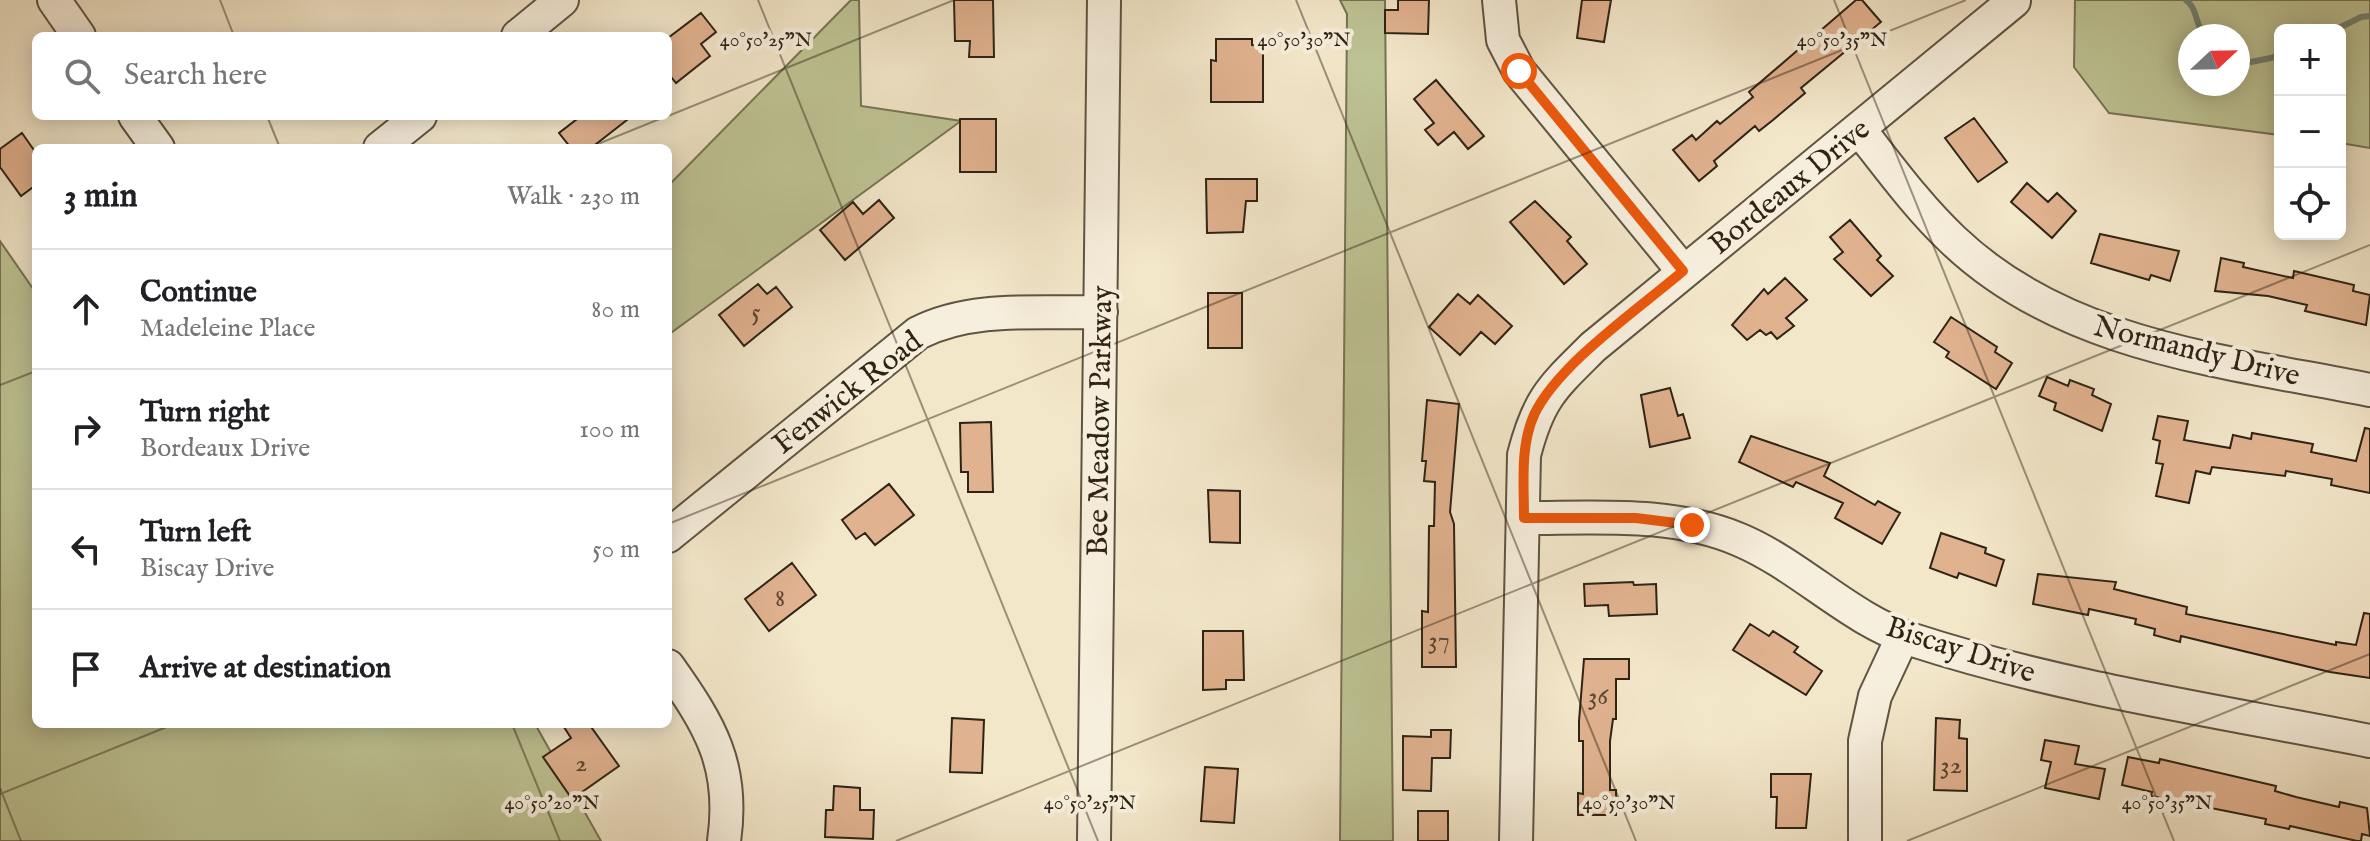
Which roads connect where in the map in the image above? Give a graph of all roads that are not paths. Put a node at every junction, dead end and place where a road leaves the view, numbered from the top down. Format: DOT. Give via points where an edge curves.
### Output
graph roads {
  1 [pos="54,0"];
  2 [pos="562,0"];
  3 [pos="1104,0"];
  4 [pos="1499,0"];
  5 [pos="2014,1"];
  6 [pos="76,32"];
  7 [pos="523,32"];
  8 [pos="138,120"];
  9 [pos="415,120"];
  10 [pos="1859,129"];
  11 [pos="155,144"];
  12 [pos="385,144"];
  13 [pos="1683,271"];
  14 [pos="1101,312"];
  15 [pos="2370,390"];
  16 [pos="1524,518"];
  17 [pos="672,533"];
  18 [pos="1903,636"];
  19 [pos="672,672"];
  20 [pos="2370,741"];
  21 [pos="724,841"];
  22 [pos="1094,841"];
  23 [pos="1516,841"];
  24 [pos="1865,841"];
  1 -- 6 [label="street"];
  2 -- 7 [label="street"];
  3 -- 14 [label="street, Bee Meadow Parkway"];
  4 -- 13 [label="street" via="1503,40 1519,71"];
  5 -- 10 [label="street, Bordeaux Drive"];
  8 -- 11 [label="street"];
  9 -- 12 [label="street"];
  10 -- 13 [label="street, Bordeaux Drive"];
  10 -- 15 [label="street, Normandy Drive" via="1954,241 2000,278 2052,309 2133,340"];
  13 -- 16 [label="street, Bordeaux Drive" via="1550,390 1534,416 1524,455"];
  14 -- 17 [label="street, Fenwick Road" via="969,315 929,328"];
  14 -- 22 [label="street, Bee Meadow Parkway"];
  16 -- 18 [label="street, Biscay Drive" via="1636,518 1692,525 1740,540"];
  16 -- 23 [label="street, Bordeaux Drive"];
  18 -- 20 [label="street, Biscay Drive" via="2022,672"];
  18 -- 24 [label="street" via="1875,696 1865,741"];
  19 -- 21 [label="street" via="718,747 727,790"];
}
